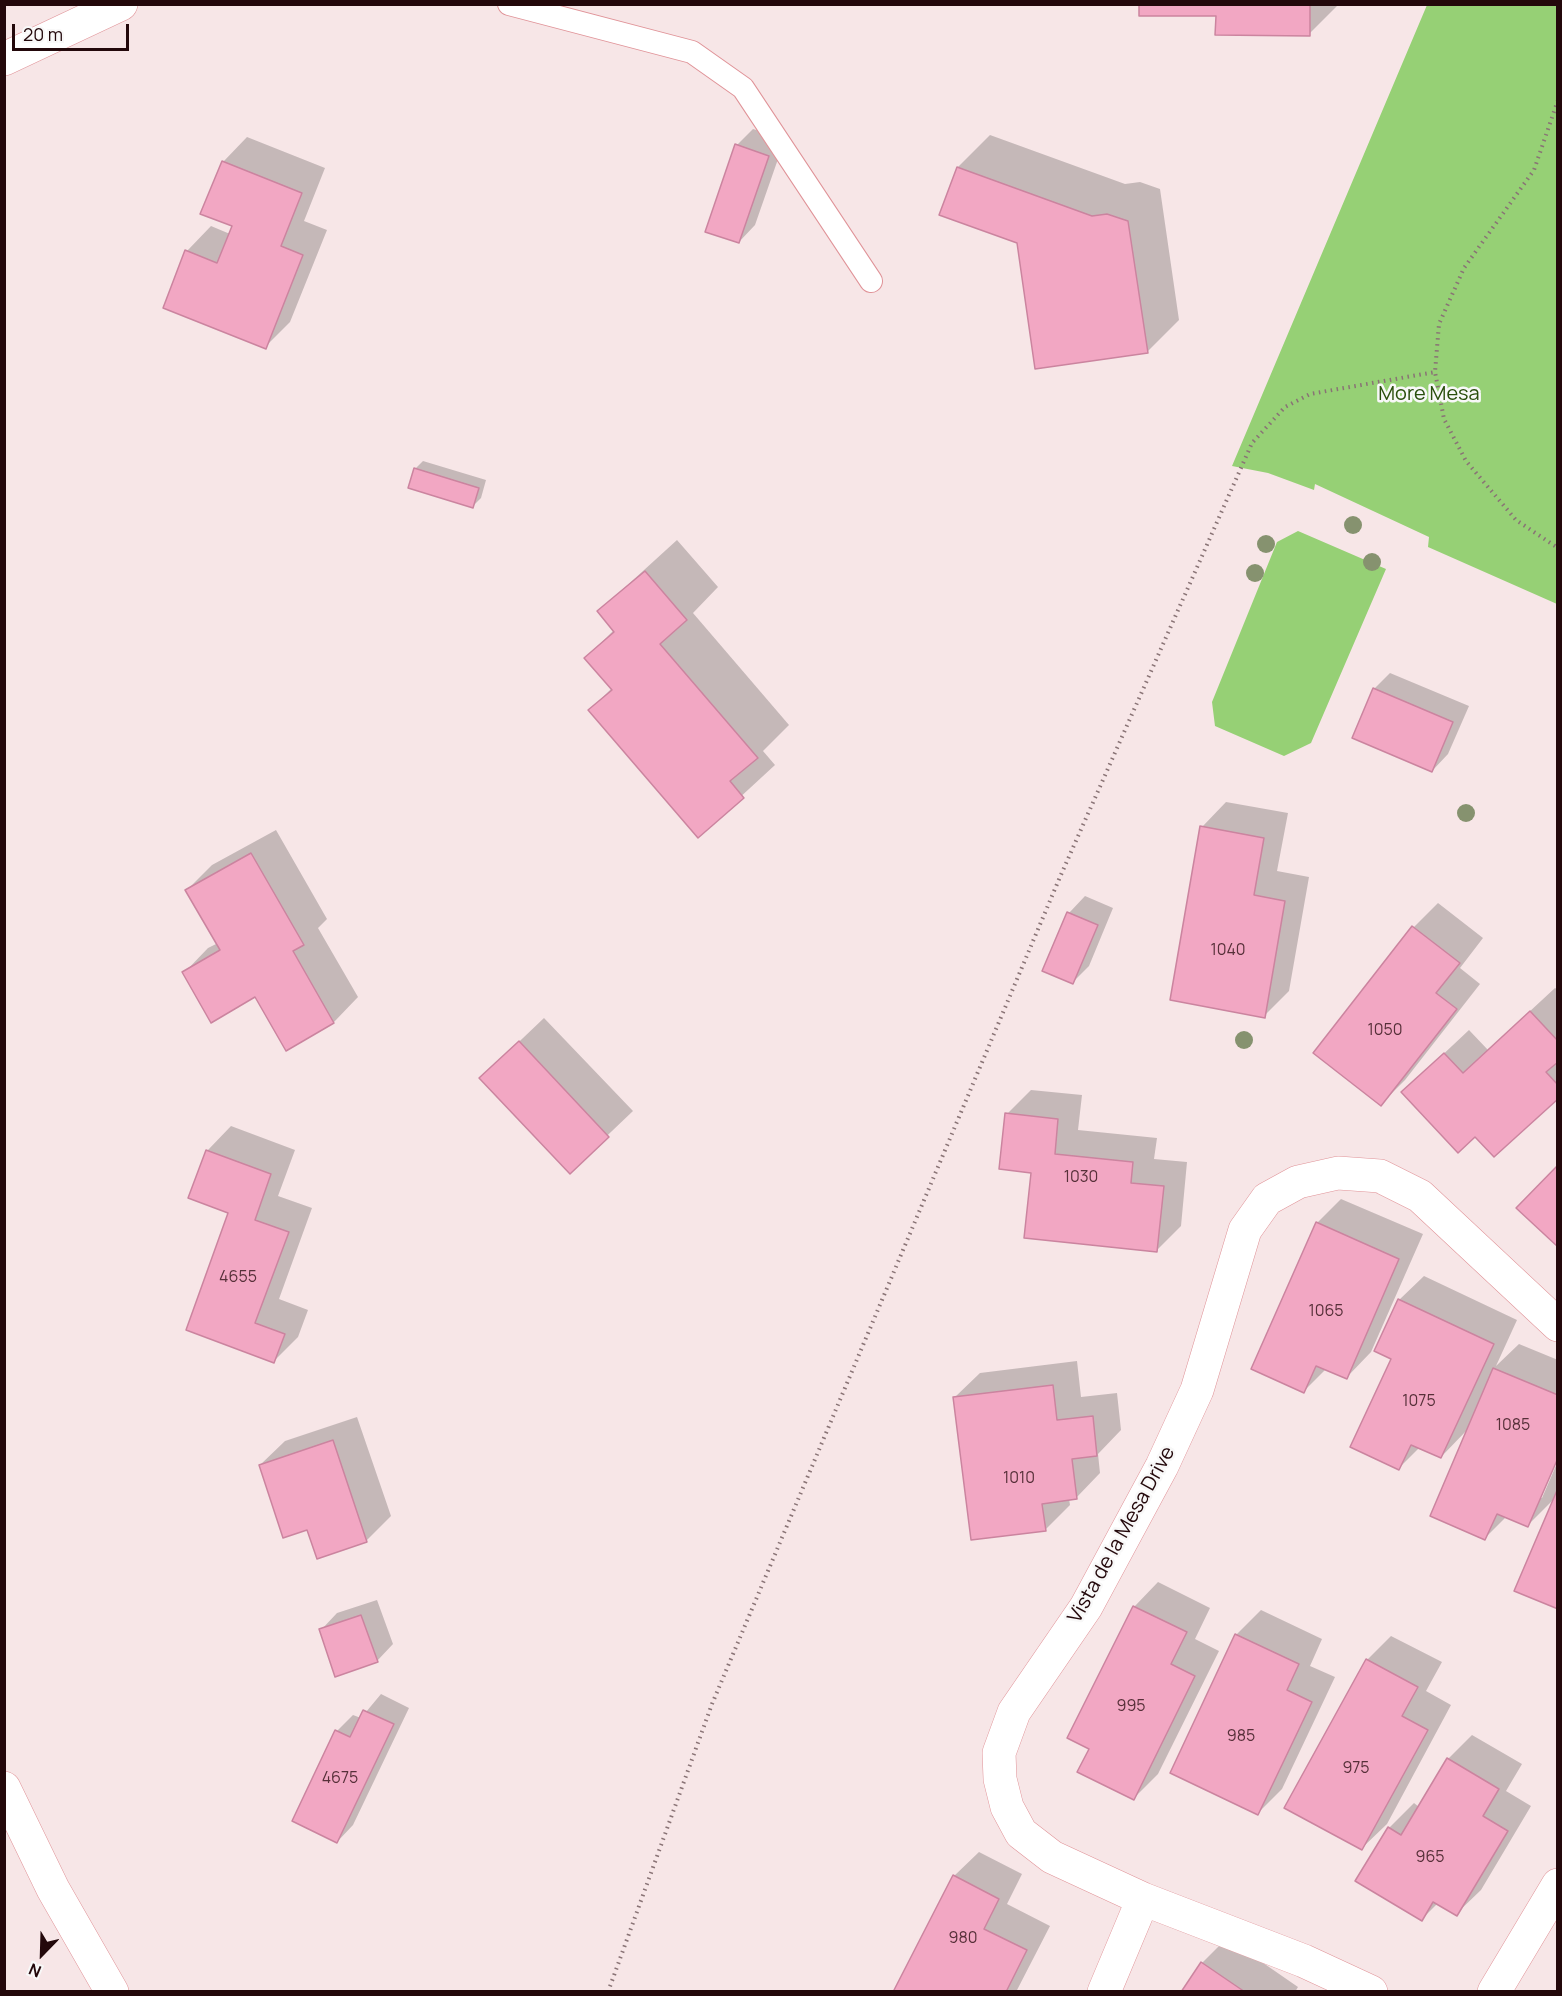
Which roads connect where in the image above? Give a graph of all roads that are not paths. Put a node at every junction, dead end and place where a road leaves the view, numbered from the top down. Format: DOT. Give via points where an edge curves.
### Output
graph roads {
  1 [pos="121,4"];
  2 [pos="509,4"];
  3 [pos="4,59"];
  4 [pos="871,281"];
  5 [pos="1557,1325"];
  6 [pos="4,1788"];
  7 [pos="1557,1885"];
  8 [pos="1143,1899"];
  9 [pos="112,1992"];
  10 [pos="1104,1992"];
  11 [pos="1371,1992"];
  12 [pos="1494,1992"];
  1 -- 3 [label="street"];
  2 -- 4 [label="lane" via="692,52 743,88"];
  5 -- 8 [label="street, Vista de la Mesa Drive" via="1420,1196 1380,1176 1338,1173 1298,1182 1267,1199 1245,1230 1197,1390 1162,1466 1086,1607 1014,1712 999,1752 1006,1807 1021,1833 1052,1857"];
  6 -- 9 [label="street" via="53,1889"];
  7 -- 12 [label="street"];
  8 -- 10 [label="street"];
  8 -- 11 [label="street, Vista de la Mesa Drive" via="1304,1961"];
}
